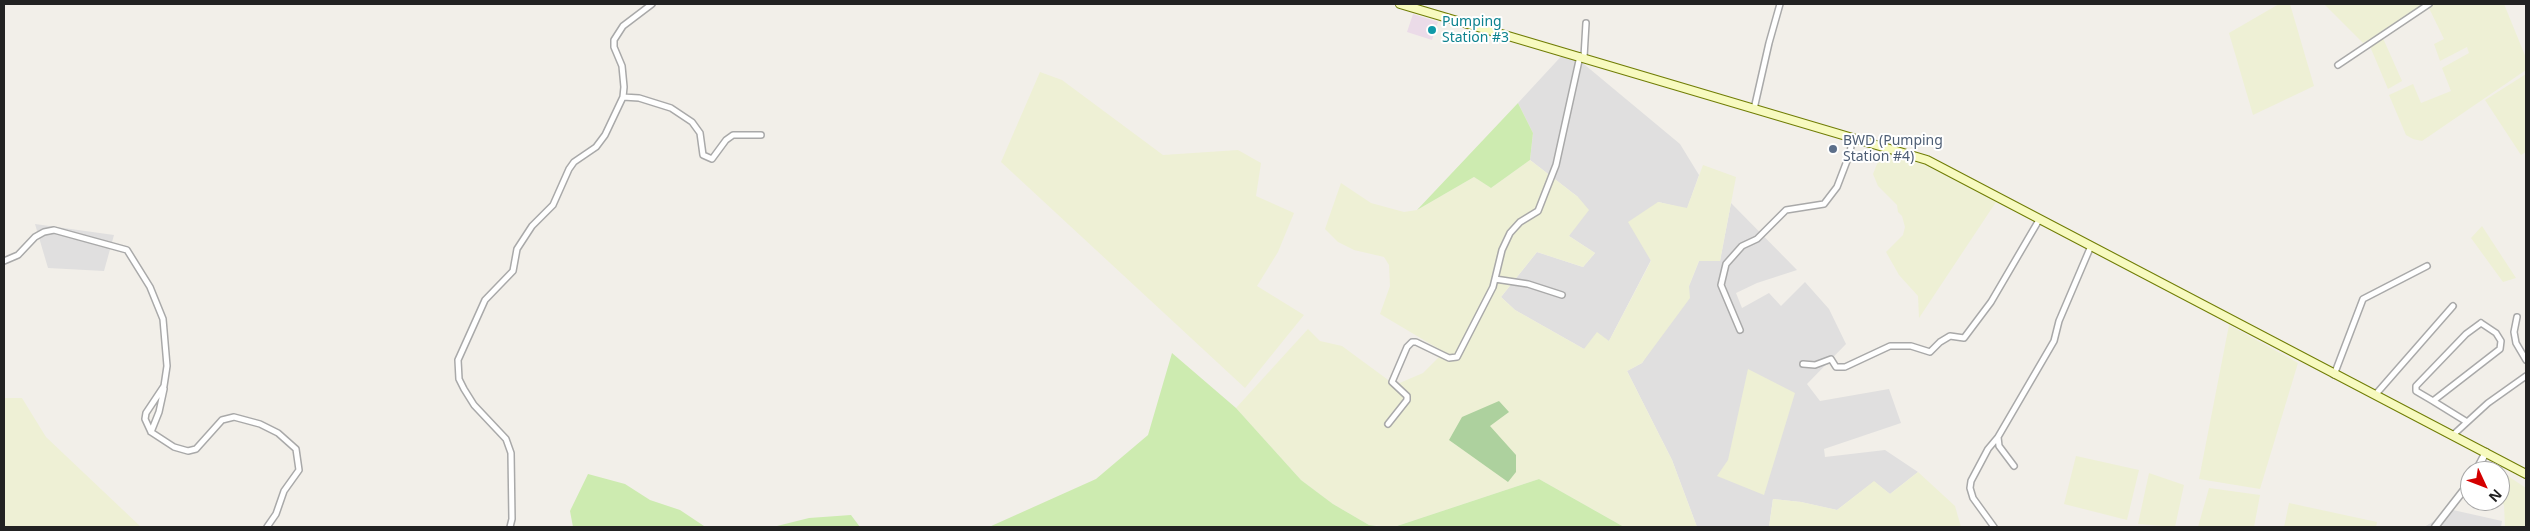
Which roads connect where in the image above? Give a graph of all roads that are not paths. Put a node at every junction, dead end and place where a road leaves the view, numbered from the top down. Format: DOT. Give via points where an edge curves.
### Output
graph roads {
  1 [pos="652,4"];
  2 [pos="1400,4"];
  3 [pos="1780,4"];
  4 [pos="2429,4"];
  5 [pos="1586,24"];
  6 [pos="1582,57"];
  7 [pos="2338,65"];
  8 [pos="622,97"];
  9 [pos="1754,109"];
  10 [pos="761,134"];
  11 [pos="1852,138"];
  12 [pos="2038,220"];
  13 [pos="2091,246"];
  14 [pos="4,261"];
  15 [pos="2427,266"];
  16 [pos="1496,280"];
  17 [pos="1562,295"];
  18 [pos="2453,306"];
  19 [pos="2517,317"];
  20 [pos="1740,330"];
  21 [pos="2526,360"];
  22 [pos="1803,364"];
  23 [pos="2334,374"];
  24 [pos="2526,376"];
  25 [pos="164,386"];
  26 [pos="2376,394"];
  27 [pos="2432,401"];
  28 [pos="2467,422"];
  29 [pos="1388,424"];
  30 [pos="151,432"];
  31 [pos="2453,435"];
  32 [pos="1998,437"];
  33 [pos="2486,452"];
  34 [pos="2481,461"];
  35 [pos="2014,466"];
  36 [pos="2526,474"];
  37 [pos="2460,495"];
  38 [pos="267,527"];
  39 [pos="510,527"];
  40 [pos="1994,527"];
  41 [pos="2435,527"];
  1 -- 8 [label="street" via="623,26 614,40 624,74"];
  2 -- 6 [label="main road"];
  3 -- 9 [label="street"];
  4 -- 7 [label="street"];
  5 -- 6 [label="street"];
  6 -- 9 [label="main road"];
  6 -- 16 [label="street" via="1556,165 1538,211 1510,233 1502,250"];
  8 -- 10 [label="street" via="639,98 671,108 692,122 700,133 703,155 712,159 733,135"];
  8 -- 39 [label="street" via="605,135 596,147 574,162 553,205 532,226 517,249 513,271 485,300 458,360 459,378 464,389 474,406 506,439 511,453"];
  9 -- 11 [label="main road"];
  11 -- 12 [label="main road" via="1927,160"];
  11 -- 20 [label="street" via="1850,153 1836,187 1824,204 1786,210 1757,239 1742,246 1726,264 1721,285"];
  12 -- 13 [label="main road"];
  12 -- 22 [label="street" via="1991,302 1964,338 1950,336 1930,352 1911,346 1890,346 1845,367 1836,366 1831,359 1815,365"];
  13 -- 23 [label="main road"];
  13 -- 32 [label="street" via="2059,321 2054,341"];
  14 -- 25 [label="street" via="18,255 35,237 54,230 127,250 150,287 163,318 167,366"];
  15 -- 23 [label="street" via="2363,299"];
  16 -- 17 [label="street" via="1528,284"];
  16 -- 29 [label="street" via="1457,357 1448,358 1416,342 1407,348 1392,382 1407,396 1407,400"];
  18 -- 26 [label="street"];
  19 -- 21 [label="street" via="2515,338"];
  23 -- 26 [label="main road"];
  24 -- 28 [label="street" via="2488,402"];
  25 -- 30 [label="street"];
  25 -- 30 [label="street" via="146,413"];
  26 -- 31 [label="main road"];
  27 -- 27 [label="street" via="2500,349 2501,341 2490,328 2481,323 2477,325 2416,386 2416,391"];
  27 -- 28 [label="street"];
  28 -- 31 [label="street"];
  30 -- 38 [label="street" via="174,447 188,451 196,449 222,420 234,417 278,433 296,449 299,470 284,491 276,514"];
  31 -- 33 [label="main road"];
  32 -- 35 [label="street" via="1999,446"];
  32 -- 40 [label="street" via="1988,449 1970,488 1973,498"];
  33 -- 34 [label="street"];
  33 -- 36 [label="main road"];
  37 -- 41 [label="street"];
}
